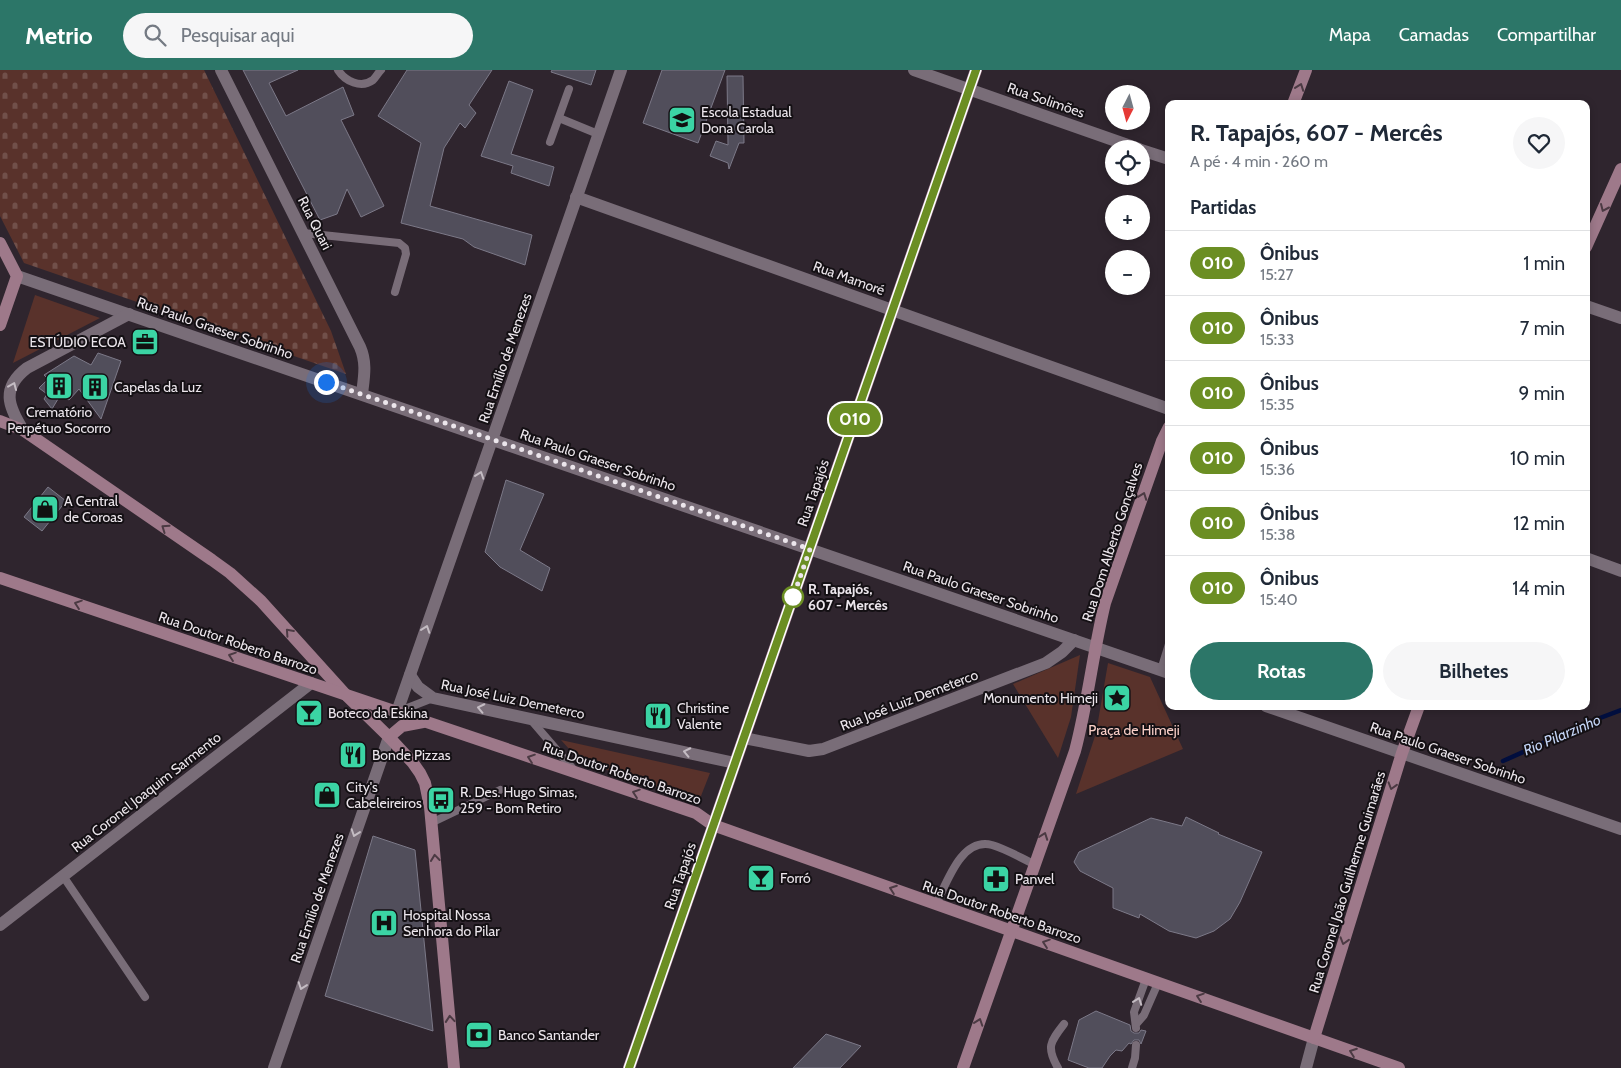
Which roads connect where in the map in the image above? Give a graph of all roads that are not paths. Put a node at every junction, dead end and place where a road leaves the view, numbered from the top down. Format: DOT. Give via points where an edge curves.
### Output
graph roads {
  1 [pos="221,70"];
  2 [pos="338,70"];
  3 [pos="381,70"];
  4 [pos="620,70"];
  5 [pos="914,70"];
  6 [pos="976,70"];
  7 [pos="1306,70"];
  8 [pos="569,89"];
  9 [pos="970,89"];
  10 [pos="1295,100"];
  11 [pos="559,118"];
  12 [pos="598,134"];
  13 [pos="1114,140"];
  14 [pos="550,142"];
  15 [pos="1150,152"];
  16 [pos="1165,158"];
  17 [pos="1621,169"];
  18 [pos="576,196"];
  19 [pos="303,233"];
  20 [pos="1590,238"];
  21 [pos="0,242"];
  22 [pos="17,276"];
  23 [pos="396,292"];
  24 [pos="1590,307"];
  25 [pos="893,310"];
  26 [pos="129,314"];
  27 [pos="1621,318"];
  28 [pos="0,325"];
  29 [pos="362,394"];
  30 [pos="1165,408"];
  31 [pos="0,421"];
  32 [pos="23,430"];
  33 [pos="1165,437"];
  34 [pos="492,440"];
  35 [pos="810,549"];
  36 [pos="1590,559"];
  37 [pos="1621,571"];
  38 [pos="0,578"];
  39 [pos="1074,640"];
  40 [pos="1096,648"];
  41 [pos="313,658"];
  42 [pos="1165,671"];
  43 [pos="410,675"];
  44 [pos="311,683"];
  45 [pos="345,694"];
  46 [pos="433,698"];
  47 [pos="1278,710"];
  48 [pos="1418,710"];
  49 [pos="397,712"];
  50 [pos="529,718"];
  51 [pos="426,722"];
  52 [pos="389,737"];
  53 [pos="744,738"];
  54 [pos="1402,753"];
  55 [pos="735,763"];
  56 [pos="577,773"];
  57 [pos="500,790"];
  58 [pos="431,822"];
  59 [pos="713,825"];
  60 [pos="1621,829"];
  61 [pos="1034,864"];
  62 [pos="63,876"];
  63 [pos="936,904"];
  64 [pos="0,926"];
  65 [pos="1011,931"];
  66 [pos="1152,981"];
  67 [pos="145,997"];
  68 [pos="1064,1024"];
  69 [pos="1314,1038"];
  70 [pos="1136,1045"];
  71 [pos="274,1068"];
  72 [pos="454,1068"];
  73 [pos="629,1068"];
  74 [pos="963,1068"];
  75 [pos="1058,1068"];
  76 [pos="1132,1068"];
  77 [pos="1306,1068"];
  78 [pos="1399,1068"];
  1 -- 19 [label="street, Rua Quari"];
  2 -- 3 [label="lane" via="350,82 362,83 373,79"];
  4 -- 12 [label="street, Rua Emílio de Menezes"];
  5 -- 9 [label="street, Rua Solimões"];
  6 -- 9 [label="main road, Rua Tapajós"];
  10 -- 7 [label="main road, one-way"];
  8 -- 11 [label="lane"];
  9 -- 13 [label="street, Rua Solimões"];
  9 -- 25 [label="main road, Rua Tapajós"];
  11 -- 12 [label="lane"];
  11 -- 14 [label="lane"];
  12 -- 18 [label="street, Rua Emílio de Menezes"];
  15 -- 16 [label="street, Rua Solimões"];
  17 -- 20 [label="main road, one-way"];
  18 -- 25 [label="street, Rua Mamoré"];
  18 -- 34 [label="street, Rua Emílio de Menezes"];
  19 -- 23 [label="lane" via="399,243 406,254"];
  19 -- 29 [label="street, Rua Quari" via="364,358"];
  21 -- 22 [label="main road"];
  22 -- 26 [label="street, Rua Paulo Graeser Sobrinho"];
  22 -- 28 [label="main road"];
  24 -- 27 [label="street"];
  25 -- 30 [label="street, Rua Mamoré"];
  25 -- 35 [label="main road, Rua Tapajós"];
  26 -- 29 [label="street, Rua Paulo Graeser Sobrinho"];
  32 -- 26 [label="street, one-way" via="9,404 9,395 18,374"];
  29 -- 34 [label="street, Rua Paulo Graeser Sobrinho"];
  31 -- 32 [label="main road"];
  41 -- 32 [label="main road, one-way" via="261,601 230,573"];
  40 -- 33 [label="main road, Rua Dom Alberto Gonçalves, one-way" via="1105,603"];
  34 -- 35 [label="street, Rua Paulo Graeser Sobrinho"];
  43 -- 34 [label="street, Rua Emílio de Menezes, one-way"];
  35 -- 39 [label="street, Rua Paulo Graeser Sobrinho"];
  35 -- 53 [label="main road, Rua Tapajós"];
  36 -- 37 [label="street"];
  44 -- 38 [label="main road, Rua Doutor Roberto Barrozo, one-way"];
  39 -- 40 [label="street, Rua Paulo Graeser Sobrinho"];
  39 -- 53 [label="street, Rua José Luiz Demeterco" via="1046,663 823,749 808,751"];
  40 -- 42 [label="street, Rua Paulo Graeser Sobrinho"];
  61 -- 40 [label="main road, Rua Dom Alberto Gonçalves, one-way" via="1077,743"];
  41 -- 44 [label="main road"];
  41 -- 45 [label="main road"];
  43 -- 46 [label="street, Rua José Luiz Demeterco" via="418,687"];
  43 -- 49 [label="street, Rua Emílio de Menezes"];
  44 -- 45 [label="main road, Rua Doutor Roberto Barrozo"];
  44 -- 62 [label="street, Rua Coronel Joaquim Sarmento"];
  45 -- 49 [label="main road, Rua Doutor Roberto Barrozo"];
  45 -- 52 [label="main road"];
  46 -- 49 [label="lane"];
  50 -- 46 [label="street, Rua José Luiz Demeterco, one-way"];
  47 -- 54 [label="street, Rua Paulo Graeser Sobrinho"];
  48 -- 54 [label="main road, Rua Coronel João Guilherme Guimarães"];
  49 -- 51 [label="main road, Rua Doutor Roberto Barrozo"];
  55 -- 50 [label="street, Rua José Luiz Demeterco, one-way"];
  50 -- 56 [label="lane"];
  51 -- 52 [label="main road" via="402,726"];
  56 -- 51 [label="main road, Rua Doutor Roberto Barrozo, one-way"];
  52 -- 58 [label="main road" via="420,773 428,793"];
  52 -- 71 [label="street, Rua Emílio de Menezes, one-way"];
  53 -- 55 [label="main road, Rua Tapajós"];
  54 -- 60 [label="street, Rua Paulo Graeser Sobrinho"];
  54 -- 69 [label="main road, Rua Coronel João Guilherme Guimarães, one-way"];
  55 -- 59 [label="main road, Rua Tapajós"];
  59 -- 56 [label="main road, Rua Doutor Roberto Barrozo, one-way" via="696,814"];
  57 -- 58 [label="lane"];
  72 -- 58 [label="main road, one-way"];
  63 -- 59 [label="main road, Rua Doutor Roberto Barrozo, one-way"];
  59 -- 73 [label="main road, Rua Tapajós"];
  61 -- 63 [label="lane" via="991,845 979,844 962,855"];
  61 -- 65 [label="main road, Rua Dom Alberto Gonçalves"];
  62 -- 64 [label="street, Rua Coronel Joaquim Sarmento"];
  62 -- 67 [label="lane"];
  63 -- 65 [label="main road, Rua Doutor Roberto Barrozo"];
  66 -- 65 [label="main road, Rua Doutor Roberto Barrozo, one-way"];
  74 -- 65 [label="main road, Rua Dom Alberto Gonçalves, one-way"];
  66 -- 66 [label="lane, one-way" via="1144,1015 1137,1025 1134,1012"];
  69 -- 66 [label="main road, Rua Doutor Roberto Barrozo, one-way"];
  68 -- 75 [label="lane" via="1052,1040 1050,1049"];
  69 -- 77 [label="street, Rua Coronel João Guilherme Guimarães"];
  78 -- 69 [label="main road, Rua Doutor Roberto Barrozo, one-way"];
  70 -- 76 [label="lane"];
}
